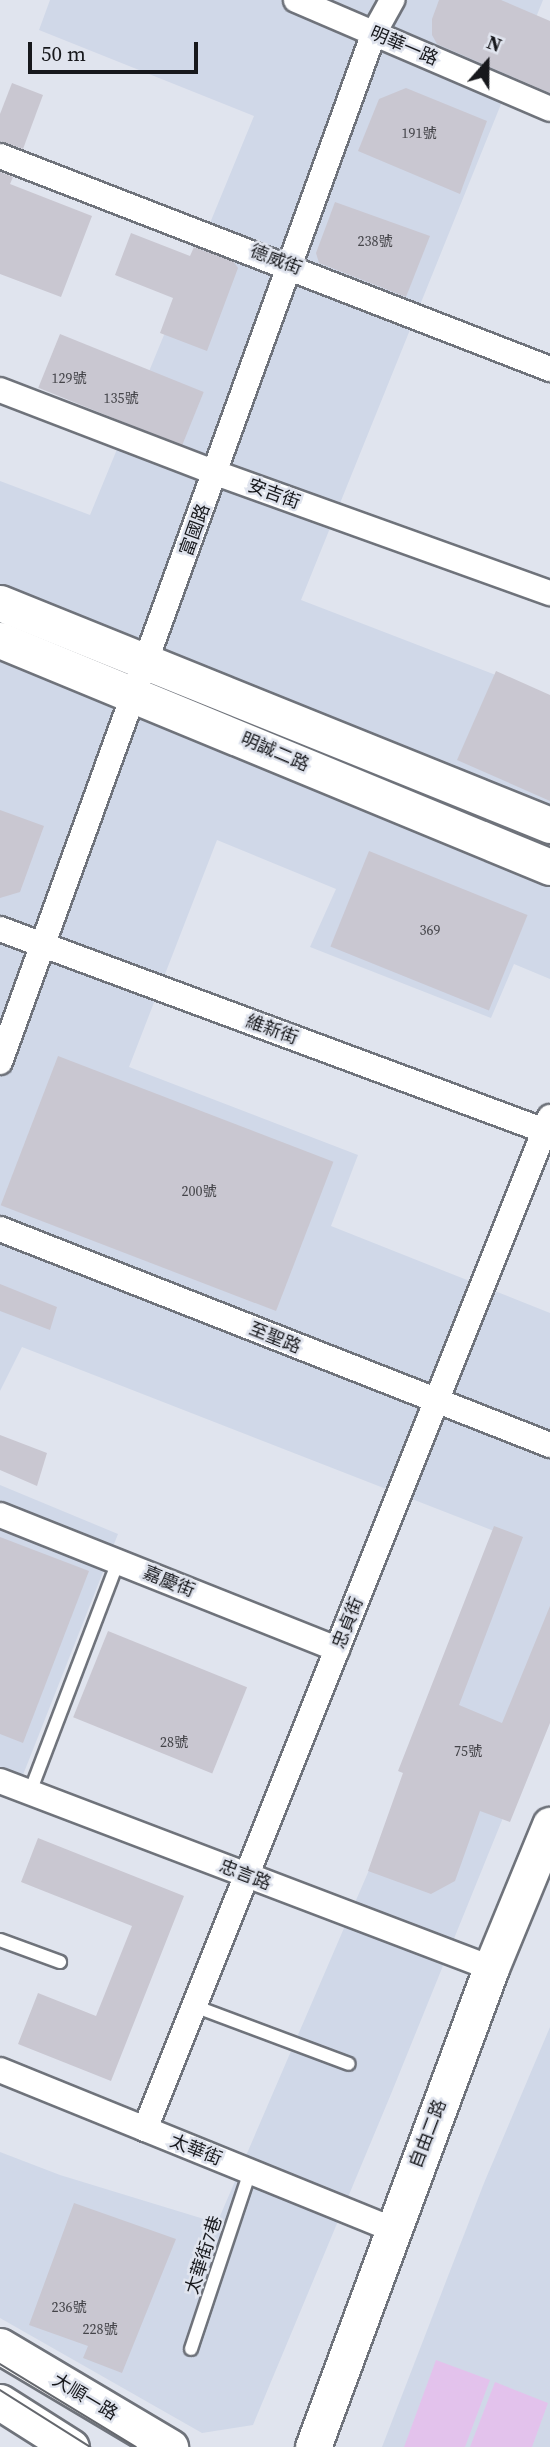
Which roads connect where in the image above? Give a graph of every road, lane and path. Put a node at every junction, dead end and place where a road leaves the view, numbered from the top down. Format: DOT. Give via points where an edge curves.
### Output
graph roads {
  1 [pos="296,0"];
  2 [pos="392,0"];
  3 [pos="374,33"];
  4 [pos="550,109"];
  5 [pos="0,156"];
  6 [pos="292,267"];
  7 [pos="550,369"];
  8 [pos="0,390"];
  9 [pos="216,473"];
  10 [pos="550,593"];
  11 [pos="0,603"];
  12 [pos="0,639"];
  13 [pos="141,678"];
  14 [pos="550,825"];
  15 [pos="550,867"];
  16 [pos="0,929"];
  17 [pos="43,945"];
  18 [pos="0,1062"];
  19 [pos="547,1124"];
  20 [pos="0,1229"];
  21 [pos="436,1402"];
  22 [pos="550,1445"];
  23 [pos="0,1515"];
  24 [pos="118,1562"];
  25 [pos="337,1650"];
  26 [pos="0,1781"];
  27 [pos="30,1792"];
  28 [pos="550,1825"];
  29 [pos="247,1875"];
  30 [pos="0,1940"];
  31 [pos="60,1962"];
  32 [pos="491,1968"];
  33 [pos="194,2006"];
  34 [pos="349,2064"];
  35 [pos="0,2070"];
  36 [pos="145,2129"];
  37 [pos="250,2172"];
  38 [pos="392,2229"];
  39 [pos="0,2346"];
  40 [pos="191,2349"];
  41 [pos="0,2402"];
  42 [pos="71,2447"];
  43 [pos="170,2447"];
  44 [pos="313,2447"];
  1 -- 3 [label="street, 明華一路"];
  2 -- 3 [label="street, 富國路"];
  3 -- 4 [label="street, 明華一路"];
  3 -- 6 [label="street, 富國路"];
  5 -- 6 [label="street, 德威街"];
  6 -- 7 [label="street, 德威街"];
  6 -- 9 [label="street, 富國路"];
  8 -- 9 [label="street, 安吉街"];
  9 -- 10 [label="street, 安吉街"];
  9 -- 13 [label="street, 富國路"];
  11 -- 13 [label="street, 明誠二路"];
  12 -- 13 [label="street, 明誠二路"];
  13 -- 14 [label="street, 明誠二路"];
  13 -- 15 [label="street, 明誠二路"];
  13 -- 17 [label="street, 富國路"];
  16 -- 17 [label="street, 維新街"];
  17 -- 18 [label="street, 富國路"];
  17 -- 19 [label="street, 維新街"];
  19 -- 21 [label="street, 忠貞街"];
  20 -- 21 [label="street, 至聖路"];
  21 -- 22 [label="street, 至聖路"];
  21 -- 25 [label="street, 忠貞街"];
  23 -- 24 [label="street, 嘉慶街"];
  24 -- 25 [label="street, 嘉慶街"];
  24 -- 27 [label="lane"];
  25 -- 29 [label="street, 忠貞街"];
  26 -- 27 [label="street, 忠言路"];
  27 -- 29 [label="street, 忠言路"];
  28 -- 32 [label="street, 自由二路"];
  29 -- 32 [label="street, 忠言路"];
  29 -- 33 [label="street, 忠貞街"];
  30 -- 31 [label="lane"];
  32 -- 38 [label="street, 自由二路"];
  33 -- 34 [label="lane"];
  33 -- 36 [label="street, 忠貞街"];
  35 -- 36 [label="street, 太華街"];
  36 -- 37 [label="street, 太華街"];
  37 -- 38 [label="street, 太華街"];
  37 -- 40 [label="lane, 太華街7巷"];
  38 -- 44 [label="street, 自由二路"];
  39 -- 43 [label="street, 大順一路"];
  41 -- 42 [label="street"];
}
